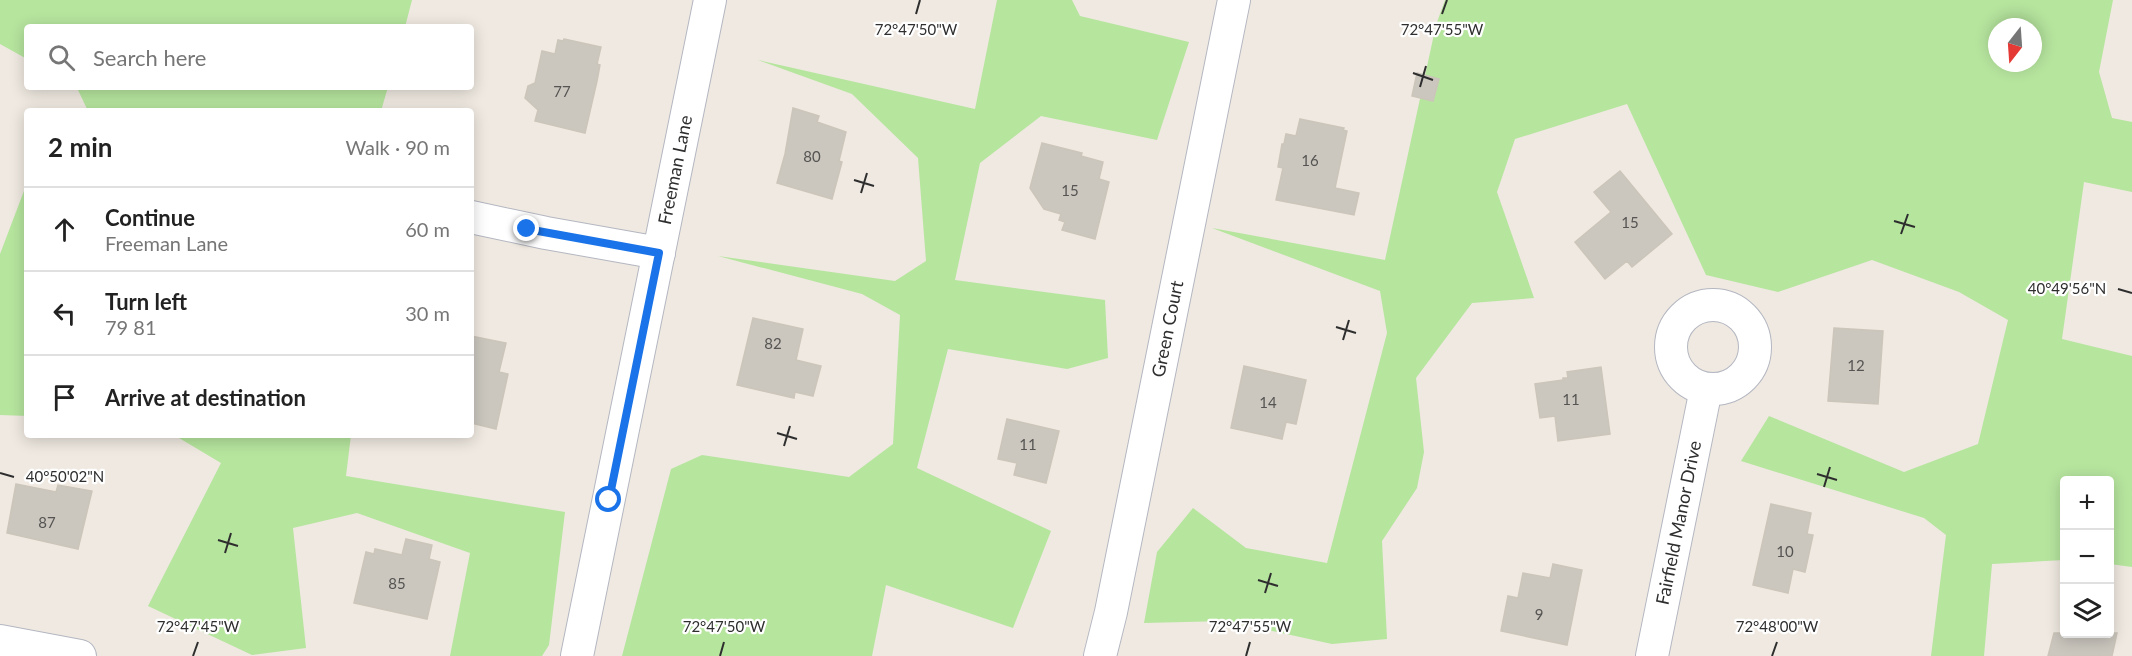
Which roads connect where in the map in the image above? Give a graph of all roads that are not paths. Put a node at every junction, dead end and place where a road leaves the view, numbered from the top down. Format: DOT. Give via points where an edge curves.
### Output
graph roads {
  1 [pos="710,0"];
  2 [pos="1234,0"];
  3 [pos="474,218"];
  4 [pos="659,253"];
  5 [pos="1706,389"];
  6 [pos="0,641"];
  7 [pos="80,656"];
  8 [pos="578,656"];
  9 [pos="1100,656"];
  10 [pos="1652,656"];
  1 -- 4 [label="street, Freeman Lane"];
  2 -- 9 [label="street, Green Court"];
  3 -- 4 [label="street"];
  4 -- 8 [label="street, Freeman Lane"];
  5 -- 10 [label="street, Fairfield Manor Drive"];
  6 -- 7 [label="street"];
}
